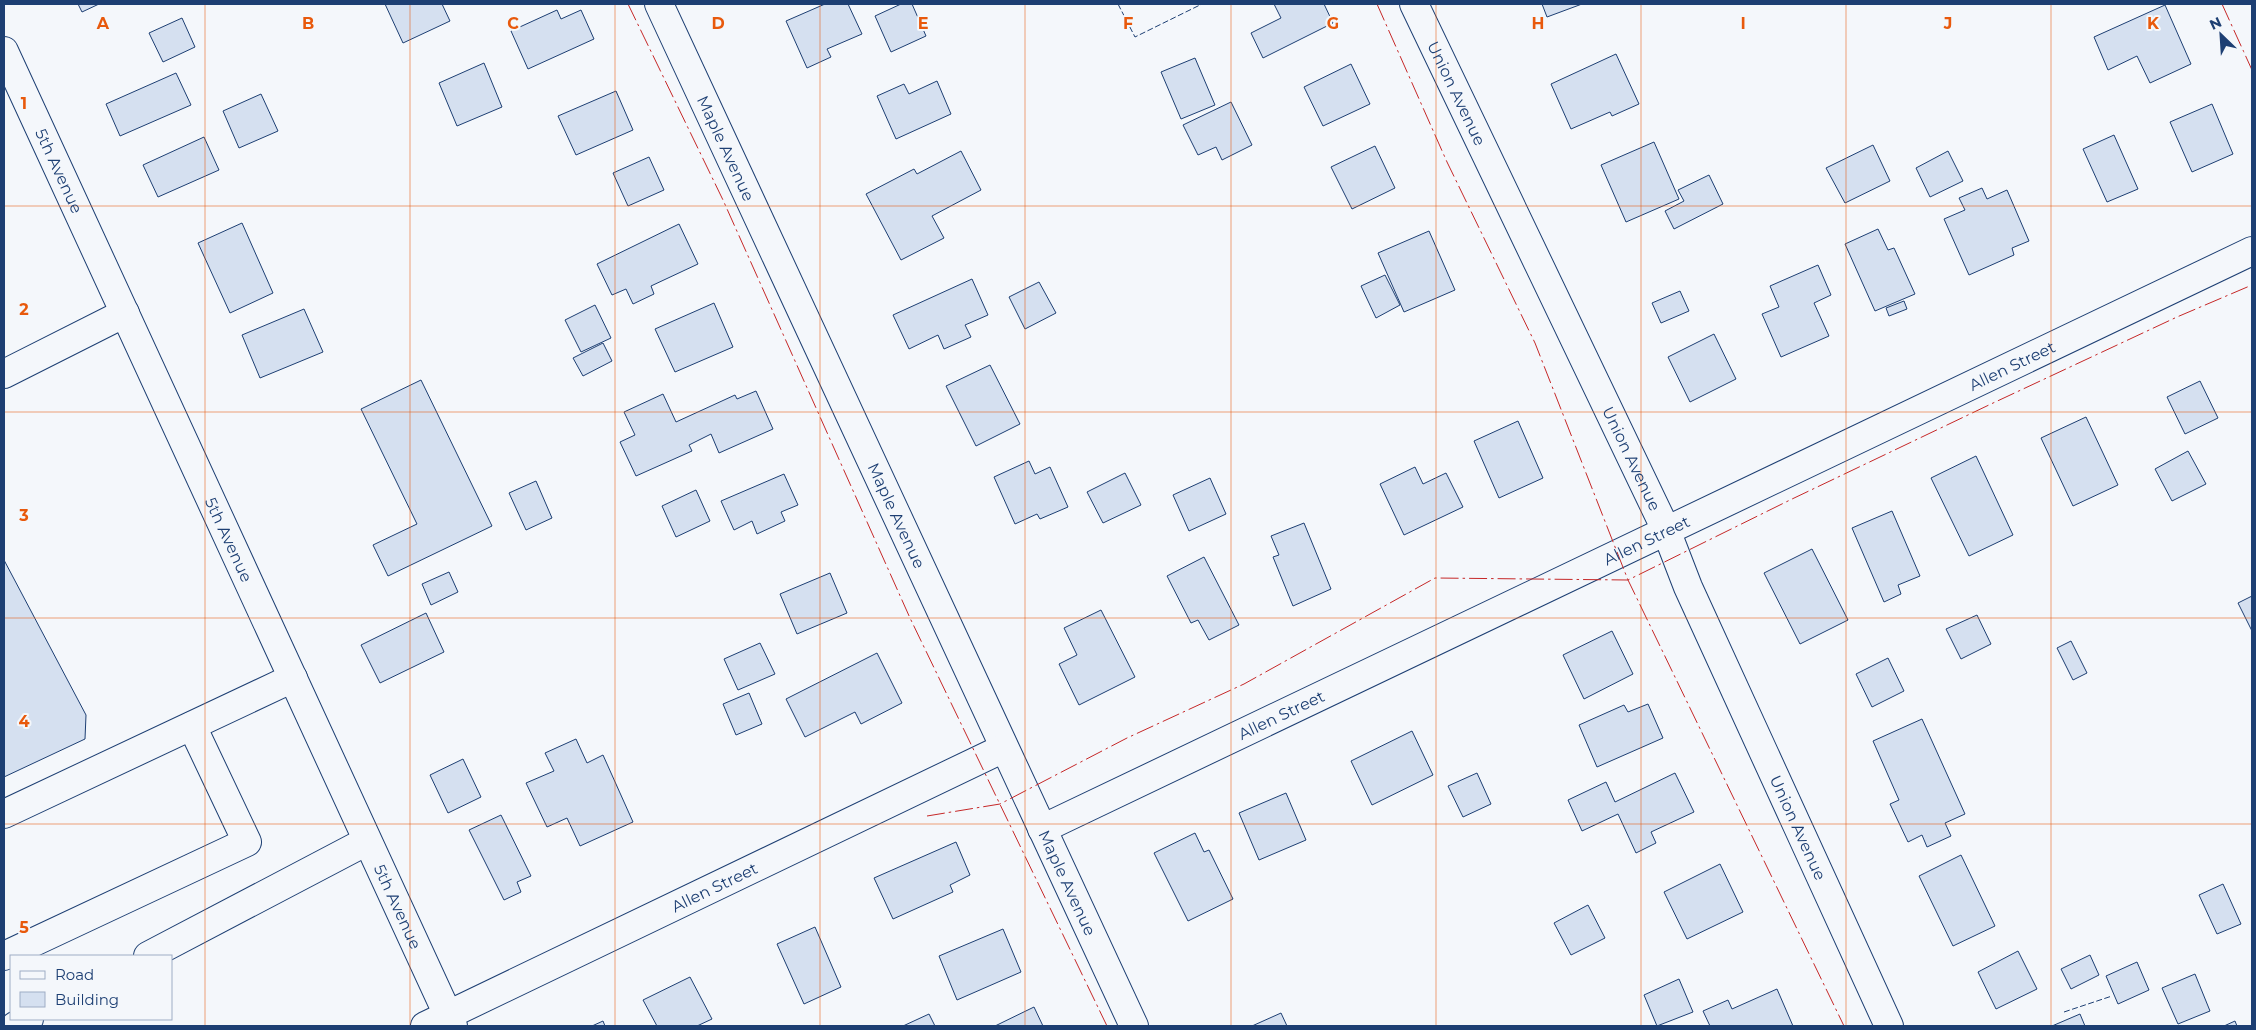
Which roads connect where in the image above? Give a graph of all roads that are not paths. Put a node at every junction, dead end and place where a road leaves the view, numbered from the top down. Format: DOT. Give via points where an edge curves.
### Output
graph roads {
  1 [pos="659,4"];
  2 [pos="1414,4"];
  3 [pos="4,52"];
  4 [pos="2252,251"];
  5 [pos="125,313"];
  6 [pos="4,374"];
  7 [pos="1666,530"];
  8 [pos="293,678"];
  9 [pos="192,726"];
  10 [pos="1004,748"];
  11 [pos="4,814"];
  12 [pos="1042,829"];
  13 [pos="367,841"];
  14 [pos="150,955"];
  15 [pos="4,956"];
  16 [pos="27,1020"];
  17 [pos="442,1023"];
  18 [pos="15,1026"];
  19 [pos="1134,1026"];
  20 [pos="1889,1026"];
  1 -- 10 [label="street, Maple Avenue"];
  2 -- 7 [label="street, Union Avenue"];
  3 -- 5 [label="street, 5th Avenue"];
  4 -- 7 [label="street, Allen Street"];
  5 -- 6 [label="street"];
  5 -- 8 [label="street, 5th Avenue"];
  7 -- 12 [label="street, Allen Street"];
  7 -- 20 [label="street, Union Avenue" via="1688,586"];
  8 -- 9 [label="street"];
  8 -- 13 [label="street, 5th Avenue"];
  9 -- 11 [label="street"];
  9 -- 15 [label="street" via="247,842"];
  10 -- 12 [label="street, Maple Avenue"];
  10 -- 17 [label="street, Allen Street"];
  12 -- 19 [label="street, Maple Avenue"];
  13 -- 14 [label="street"];
  13 -- 17 [label="street, 5th Avenue"];
  16 -- 18 [label="street"];
}
